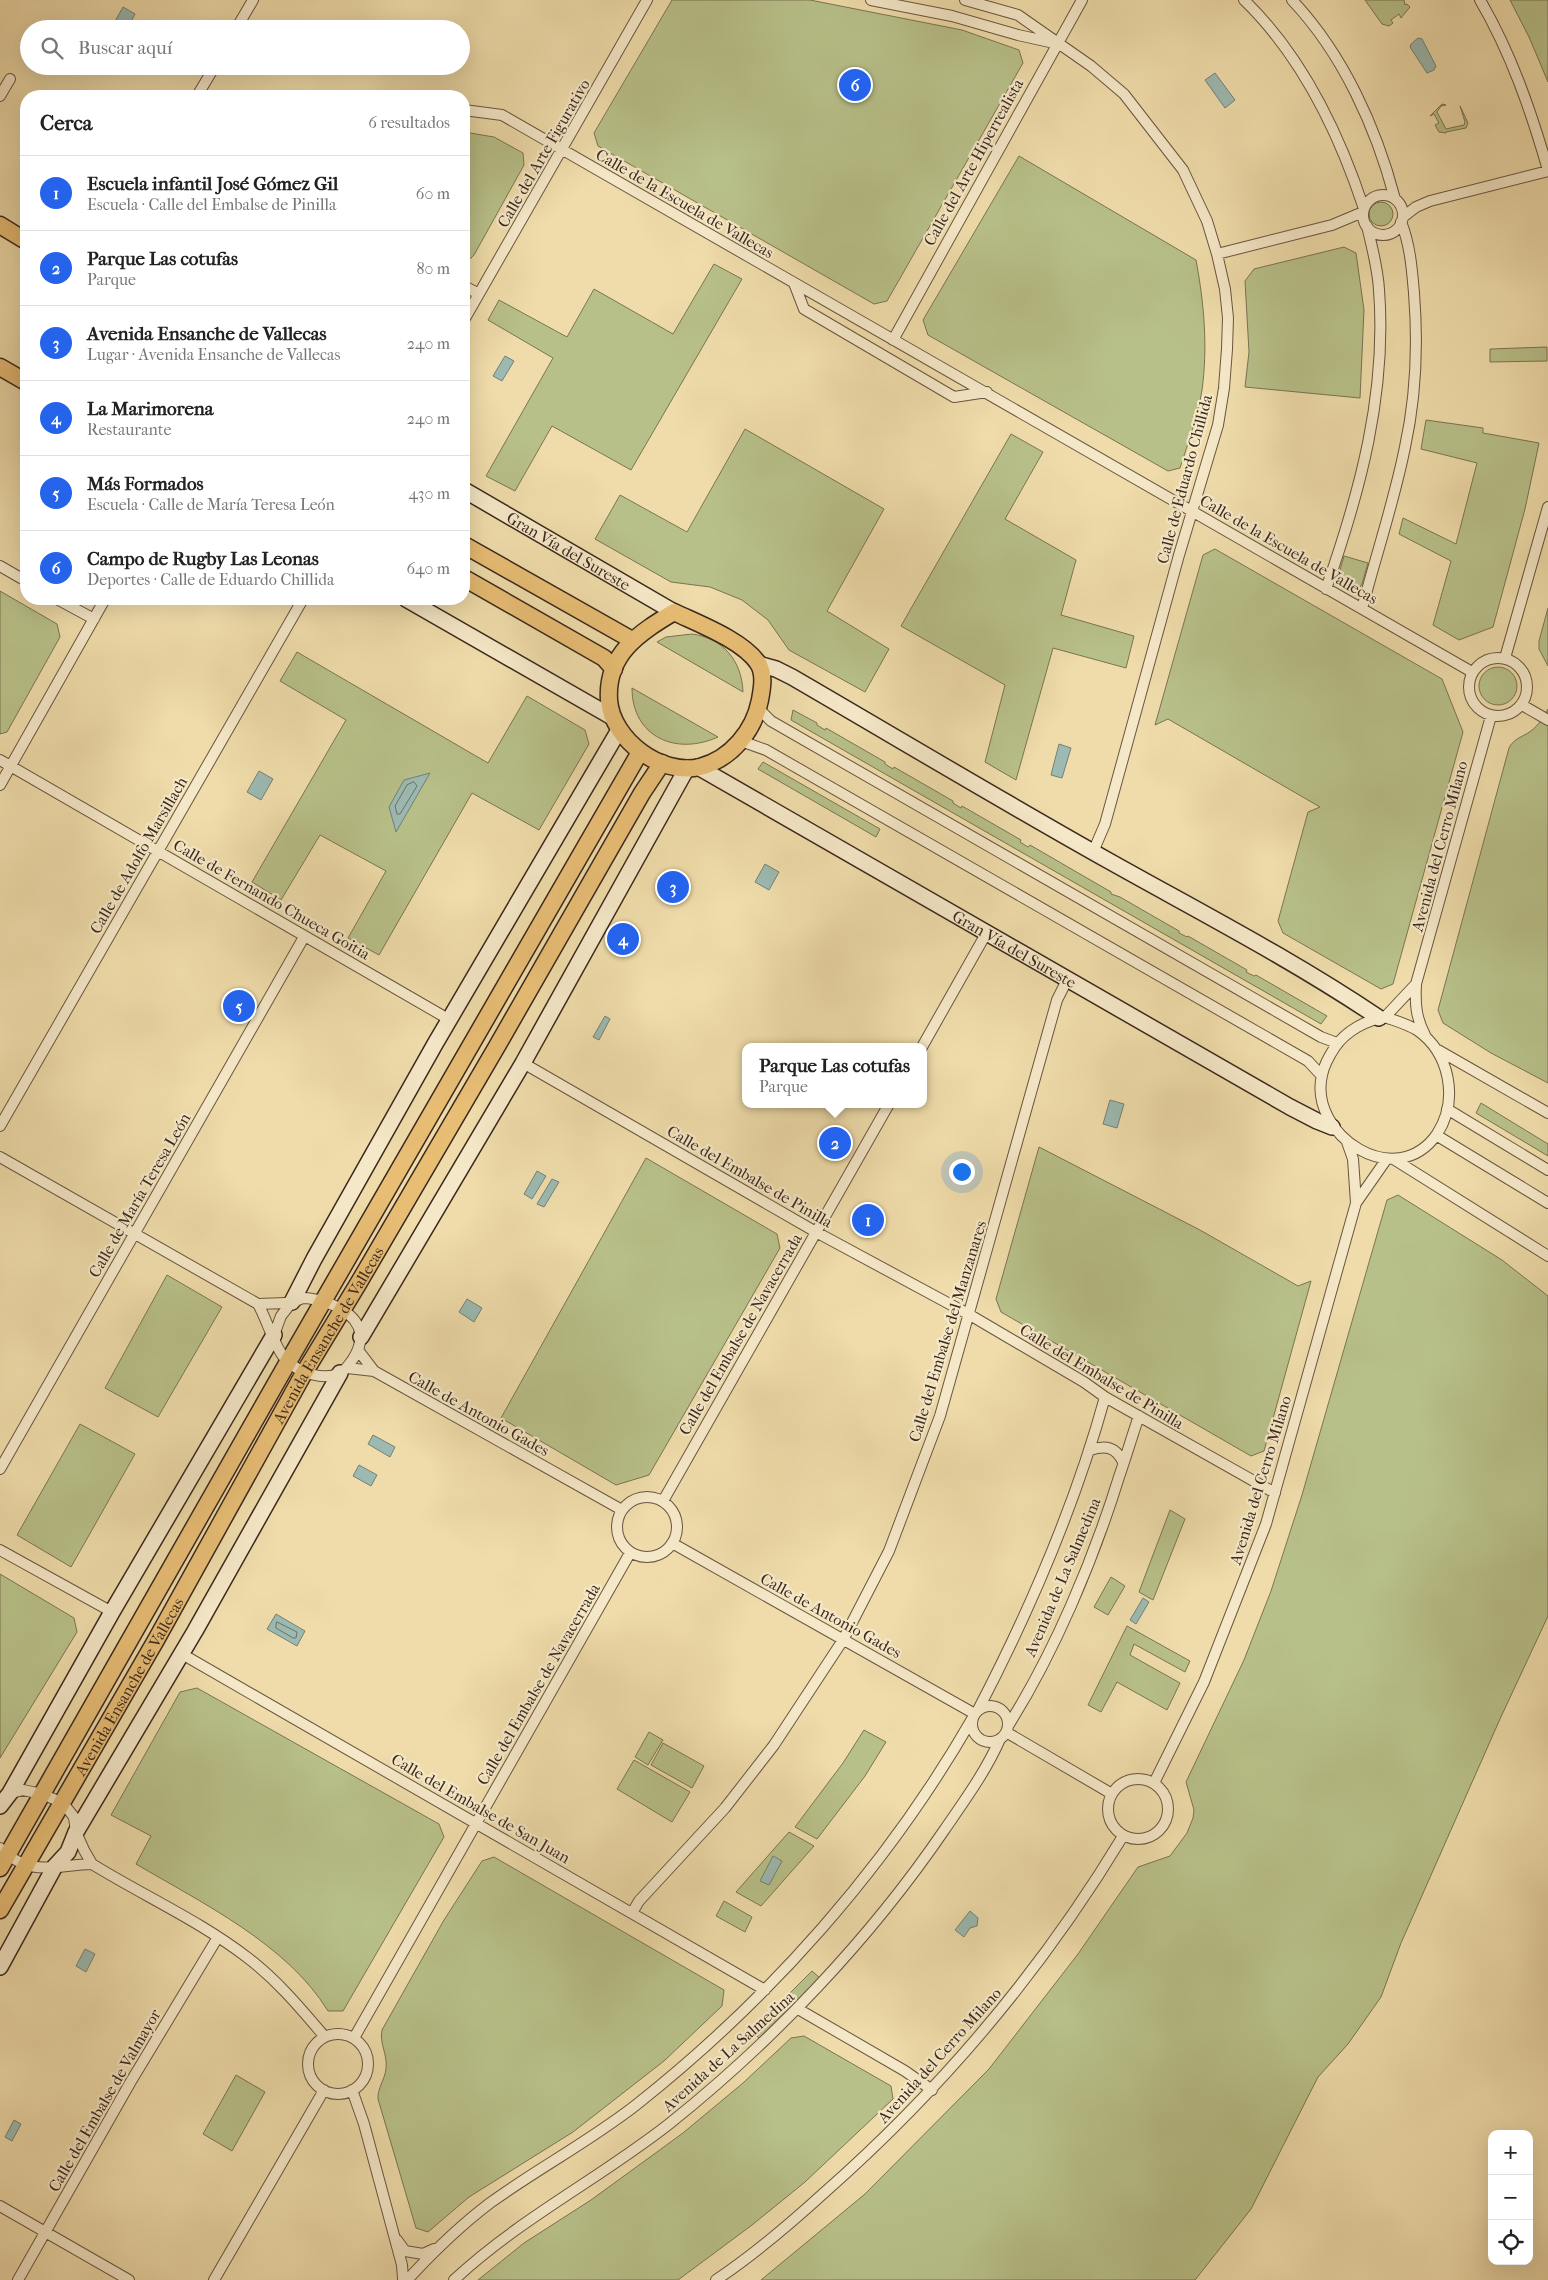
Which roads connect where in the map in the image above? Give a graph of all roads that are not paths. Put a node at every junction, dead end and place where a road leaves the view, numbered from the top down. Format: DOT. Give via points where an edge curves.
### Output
graph roads {
  1 [pos="253,0"];
  2 [pos="647,0"];
  3 [pos="871,0"];
  4 [pos="965,0"];
  5 [pos="1082,0"];
  6 [pos="1244,0"];
  7 [pos="1292,0"];
  8 [pos="1480,0"];
  9 [pos="241,20"];
  10 [pos="1058,44"];
  11 [pos="210,75"];
  12 [pos="10,79"];
  13 [pos="201,90"];
  14 [pos="0,96"];
  15 [pos="470,111"];
  16 [pos="562,150"];
  17 [pos="1548,170"];
  18 [pos="1396,199"];
  19 [pos="1430,201"];
  20 [pos="1363,211"];
  21 [pos="1402,220"];
  22 [pos="0,225"];
  23 [pos="1332,225"];
  24 [pos="1367,226"];
  25 [pos="20,237"];
  26 [pos="1217,254"];
  27 [pos="794,283"];
  28 [pos="470,289"];
  29 [pos="479,294"];
  30 [pos="470,310"];
  31 [pos="893,340"];
  32 [pos="0,367"];
  33 [pos="20,379"];
  34 [pos="987,392"];
  35 [pos="470,493"];
  36 [pos="1548,507"];
  37 [pos="1192,511"];
  38 [pos="470,548"];
  39 [pos="0,566"];
  40 [pos="20,578"];
  41 [pos="470,581"];
  42 [pos="1326,588"];
  43 [pos="68,605"];
  44 [pos="102,605"];
  45 [pos="299,605"];
  46 [pos="416,605"];
  47 [pos="1362,609"];
  48 [pos="674,612"];
  49 [pos="94,619"];
  50 [pos="632,640"];
  51 [pos="1505,658"];
  52 [pos="758,664"];
  53 [pos="614,669"];
  54 [pos="1472,672"];
  55 [pos="1522,705"];
  56 [pos="758,708"];
  57 [pos="1491,716"];
  58 [pos="1548,720"];
  59 [pos="615,724"];
  60 [pos="741,741"];
  61 [pos="640,752"];
  62 [pos="0,760"];
  63 [pos="662,763"];
  64 [pos="11,766"];
  65 [pos="693,767"];
  66 [pos="0,784"];
  67 [pos="158,850"];
  68 [pos="1093,852"];
  69 [pos="987,932"];
  70 [pos="304,937"];
  71 [pos="1068,978"];
  72 [pos="1416,984"];
  73 [pos="1382,1018"];
  74 [pos="450,1020"];
  75 [pos="924,1043"];
  76 [pos="1338,1043"];
  77 [pos="1432,1045"];
  78 [pos="523,1063"];
  79 [pos="1321,1075"];
  80 [pos="887,1108"];
  81 [pos="1447,1109"];
  82 [pos="1548,1113"];
  83 [pos="0,1126"];
  84 [pos="1332,1127"];
  85 [pos="1436,1135"];
  86 [pos="1347,1142"];
  87 [pos="0,1157"];
  88 [pos="1390,1160"];
  89 [pos="1548,1170"];
  90 [pos="1356,1203"];
  91 [pos="1548,1203"];
  92 [pos="816,1232"];
  93 [pos="134,1233"];
  94 [pos="1548,1256"];
  95 [pos="324,1301"];
  96 [pos="292,1302"];
  97 [pos="258,1304"];
  98 [pos="343,1310"];
  99 [pos="970,1315"];
  100 [pos="274,1335"];
  101 [pos="360,1344"];
  102 [pos="288,1362"];
  103 [pos="343,1371"];
  104 [pos="374,1371"];
  105 [pos="304,1373"];
  106 [pos="1105,1396"];
  107 [pos="1139,1416"];
  108 [pos="1090,1450"];
  109 [pos="1123,1462"];
  110 [pos="0,1469"];
  111 [pos="1275,1493"];
  112 [pos="663,1501"];
  113 [pos="622,1510"];
  114 [pos="672,1543"];
  115 [pos="0,1550"];
  116 [pos="630,1553"];
  117 [pos="112,1612"];
  118 [pos="844,1640"];
  119 [pos="182,1654"];
  120 [pos="975,1714"];
  121 [pos="1004,1733"];
  122 [pos="1154,1783"];
  123 [pos="5,1794"];
  124 [pos="42,1794"];
  125 [pos="1112,1794"];
  126 [pos="63,1803"];
  127 [pos="0,1806"];
  128 [pos="476,1821"];
  129 [pos="76,1832"];
  130 [pos="1123,1836"];
  131 [pos="2,1857"];
  132 [pos="92,1864"];
  133 [pos="26,1866"];
  134 [pos="55,1866"];
  135 [pos="0,1910"];
  136 [pos="632,1913"];
  137 [pos="218,1936"];
  138 [pos="0,1967"];
  139 [pos="765,1990"];
  140 [pos="798,2009"];
  141 [pos="325,2037"];
  142 [pos="354,2038"];
  143 [pos="324,2090"];
  144 [pos="352,2090"];
  145 [pos="932,2090"];
  146 [pos="0,2206"];
  147 [pos="45,2232"];
  148 [pos="395,2238"];
  149 [pos="437,2248"];
  150 [pos="405,2278"];
  151 [pos="18,2280"];
  152 [pos="129,2280"];
  153 [pos="214,2280"];
  154 [pos="422,2280"];
  155 [pos="454,2280"];
  156 [pos="716,2280"];
  1 -- 9 [label="street"];
  2 -- 16 [label="street, Calle del Arte Figurativo"];
  3 -- 10 [label="street, Calle de Eduardo Chillida" via="952,16"];
  4 -- 10 [label="street, Calle de Eduardo Chillida" via="1018,15"];
  5 -- 10 [label="street, Calle del Arte Hiperrealista"];
  6 -- 20 [label="street" via="1261,17 1299,68 1334,130"];
  7 -- 18 [label="street" via="1343,69 1377,141"];
  8 -- 17 [label="street" via="1520,85"];
  10 -- 26 [label="street, Calle de Eduardo Chillida" via="1124,94 1183,170"];
  10 -- 31 [label="street, Calle del Arte Hiperrealista"];
  11 -- 13 [label="street"];
  12 -- 14 [label="street"];
  15 -- 16 [label="street, Calle de la Escuela de Vallecas" via="502,115"];
  16 -- 27 [label="street, Calle de la Escuela de Vallecas"];
  16 -- 29 [label="street, Calle del Arte Figurativo"];
  17 -- 19 [label="street"];
  18 -- 19 [label="street"];
  18 -- 20 [label="street" via="1376,196"];
  18 -- 21 [label="street" via="1402,208"];
  19 -- 21 [label="street" via="1416,207"];
  20 -- 23 [label="street"];
  20 -- 24 [label="street"];
  21 -- 24 [label="street" via="1398,228 1387,234 1376,233"];
  21 -- 47 [label="street" via="1414,289 1414,384 1405,448"];
  22 -- 25 [label="main road"];
  23 -- 24 [label="street" via="1351,223"];
  23 -- 26 [label="street"];
  24 -- 42 [label="street" via="1379,288 1381,325 1375,417 1346,530"];
  26 -- 37 [label="street, Calle de Eduardo Chillida" via="1228,318 1224,388 1218,424"];
  27 -- 31 [label="street, Calle de la Escuela de Vallecas"];
  27 -- 34 [label="street" via="804,309 954,397"];
  28 -- 29 [label="street"];
  29 -- 30 [label="street, Calle del Arte Figurativo"];
  31 -- 34 [label="street, Calle de la Escuela de Vallecas"];
  32 -- 33 [label="main road"];
  34 -- 37 [label="street, Calle de la Escuela de Vallecas"];
  35 -- 48 [label="street, Gran Vía del Sureste"];
  36 -- 51 [label="street"];
  37 -- 42 [label="street, Calle de la Escuela de Vallecas"];
  37 -- 68 [label="street, Calle de Eduardo Chillida" via="1105,824"];
  38 -- 50 [label="main road"];
  39 -- 40 [label="street"];
  41 -- 53 [label="main road" via="604,658"];
  42 -- 47 [label="street, Calle de la Escuela de Vallecas"];
  43 -- 49 [label="street"];
  44 -- 49 [label="street"];
  45 -- 67 [label="street, Calle de Adolfo Marsillach"];
  46 -- 59 [label="street"];
  47 -- 54 [label="street, Calle de la Escuela de Vallecas"];
  48 -- 50 [label="main road"];
  48 -- 52 [label="main road" via="729,640"];
  49 -- 64 [label="street"];
  50 -- 53 [label="main road"];
  51 -- 54 [label="street" via="1486,660"];
  51 -- 55 [label="street" via="1521,669 1526,677"];
  52 -- 56 [label="main road" via="762,673 762,689"];
  52 -- 68 [label="street" via="792,677"];
  53 -- 59 [label="main road" via="609,684"];
  54 -- 57 [label="street" via="1468,690 1470,699 1482,713"];
  55 -- 57 [label="street" via="1508,715"];
  55 -- 58 [label="street"];
  56 -- 60 [label="main road" via="752,726"];
  56 -- 76 [label="street" via="771,721 1313,1032"];
  57 -- 72 [label="street, Avenida del Cerro Milano"];
  59 -- 61 [label="main road"];
  59 -- 74 [label="street"];
  60 -- 65 [label="main road" via="711,763"];
  60 -- 79 [label="street" via="766,750 1282,1046 1308,1061"];
  61 -- 63 [label="main road"];
  61 -- 95 [label="main road, Avenida Ensanche de Vallecas"];
  62 -- 64 [label="street, Calle de Fernando Chueca Goitia"];
  63 -- 65 [label="main road"];
  63 -- 98 [label="main road, Avenida Ensanche de Vallecas"];
  64 -- 66 [label="street"];
  64 -- 67 [label="street, Calle de Fernando Chueca Goitia"];
  65 -- 69 [label="street, Gran Vía del Sureste"];
  65 -- 78 [label="street, Avenida Ensanche de Vallecas"];
  67 -- 70 [label="street, Calle de Fernando Chueca Goitia"];
  67 -- 83 [label="street, Calle de Adolfo Marsillach"];
  68 -- 73 [label="street"];
  69 -- 71 [label="street, Gran Vía del Sureste"];
  69 -- 75 [label="street"];
  70 -- 74 [label="street, Calle de Fernando Chueca Goitia"];
  70 -- 93 [label="street, Calle de María Teresa León"];
  71 -- 84 [label="street, Gran Vía del Sureste" via="1317,1122"];
  71 -- 99 [label="street, Calle del Embalse del Manzanares" via="1057,1000"];
  72 -- 73 [label="street, Avenida del Cerro Milano"];
  72 -- 77 [label="street, Avenida del Cerro Milano" via="1418,1022"];
  73 -- 76 [label="street" via="1358,1026"];
  73 -- 77 [label="street" via="1411,1027"];
  74 -- 96 [label="street"];
  76 -- 79 [label="street"];
  77 -- 81 [label="street" via="1448,1074"];
  77 -- 82 [label="street"];
  78 -- 92 [label="street, Calle del Embalse de Pinilla"];
  78 -- 101 [label="street, Avenida Ensanche de Vallecas"];
  79 -- 84 [label="street" via="1321,1100"];
  80 -- 92 [label="street, Calle del Embalse de Navacerrada"];
  81 -- 85 [label="street"];
  81 -- 89 [label="street"];
  84 -- 86 [label="street"];
  85 -- 88 [label="street" via="1419,1151"];
  85 -- 91 [label="street"];
  86 -- 88 [label="street"];
  86 -- 90 [label="street, Avenida del Cerro Milano" via="1353,1160"];
  87 -- 93 [label="street"];
  88 -- 90 [label="street, Avenida del Cerro Milano"];
  88 -- 94 [label="street"];
  90 -- 111 [label="street, Avenida del Cerro Milano"];
  92 -- 99 [label="street, Calle del Embalse de Pinilla"];
  92 -- 112 [label="street, Calle del Embalse de Navacerrada"];
  93 -- 97 [label="street"];
  93 -- 110 [label="street, Calle de María Teresa León"];
  95 -- 96 [label="street, Calle de Antonio Gades" via="304,1298"];
  95 -- 98 [label="street, Calle de Antonio Gades"];
  95 -- 102 [label="main road, Avenida Ensanche de Vallecas"];
  96 -- 97 [label="street, Calle de Antonio Gades"];
  96 -- 100 [label="street" via="281,1316"];
  97 -- 100 [label="street, Calle de Antonio Gades"];
  98 -- 101 [label="street, Calle de Antonio Gades" via="357,1322"];
  98 -- 105 [label="main road, Avenida Ensanche de Vallecas"];
  99 -- 106 [label="street, Calle del Embalse de Pinilla"];
  99 -- 118 [label="street, Calle del Embalse del Manzanares" via="940,1416 913,1488 888,1551"];
  100 -- 102 [label="street, Calle de Antonio Gades" via="280,1353"];
  100 -- 117 [label="street"];
  101 -- 103 [label="street, Avenida Ensanche de Vallecas"];
  101 -- 104 [label="street, Calle de Antonio Gades"];
  102 -- 105 [label="street, Calle de Antonio Gades"];
  102 -- 124 [label="main road, Avenida Ensanche de Vallecas"];
  103 -- 104 [label="street, Calle de Antonio Gades"];
  103 -- 105 [label="street, Calle de Antonio Gades" via="324,1376"];
  103 -- 119 [label="street, Avenida Ensanche de Vallecas"];
  104 -- 113 [label="street, Calle de Antonio Gades"];
  105 -- 126 [label="main road, Avenida Ensanche de Vallecas"];
  106 -- 107 [label="street, Calle del Embalse de Pinilla"];
  106 -- 108 [label="street, Avenida de La Salmedina"];
  107 -- 109 [label="street, Avenida de La Salmedina"];
  107 -- 111 [label="street, Calle del Embalse de Pinilla"];
  108 -- 109 [label="street" via="1108,1447 1117,1451"];
  108 -- 120 [label="street, Avenida de La Salmedina" via="1038,1587"];
  109 -- 121 [label="street, Avenida de La Salmedina" via="1076,1592 1024,1701"];
  111 -- 122 [label="street, Avenida del Cerro Milano" via="1204,1682"];
  112 -- 113 [label="street" via="648,1497 633,1500"];
  112 -- 114 [label="street" via="671,1509 677,1524"];
  113 -- 116 [label="street" via="618,1535"];
  114 -- 116 [label="street" via="654,1556"];
  114 -- 118 [label="street, Calle de Antonio Gades"];
  115 -- 117 [label="street"];
  116 -- 128 [label="street, Calle del Embalse de Navacerrada"];
  117 -- 123 [label="street"];
  118 -- 120 [label="street, Calle de Antonio Gades"];
  118 -- 136 [label="street, Calle del Embalse del Manzanares" via="774,1745 725,1808 639,1901"];
  119 -- 128 [label="street, Calle del Embalse de San Juan"];
  119 -- 129 [label="street, Avenida Ensanche de Vallecas"];
  120 -- 121 [label="street" via="988,1706 999,1708 1006,1716"];
  120 -- 121 [label="street" via="974,1732 982,1740 994,1742"];
  120 -- 139 [label="street, Avenida de La Salmedina" via="914,1811 868,1875"];
  121 -- 125 [label="street"];
  121 -- 140 [label="street, Avenida de La Salmedina" via="994,1754 920,1865"];
  122 -- 125 [label="street" via="1142,1779 1128,1781"];
  122 -- 130 [label="street" via="1162,1790 1168,1804 1167,1820 1162,1829 1144,1839"];
  123 -- 124 [label="street" via="23,1790"];
  123 -- 127 [label="street"];
  124 -- 126 [label="street"];
  124 -- 131 [label="main road, Avenida Ensanche de Vallecas"];
  125 -- 130 [label="street" via="1108,1809 1110,1820"];
  126 -- 129 [label="street" via="74,1817"];
  126 -- 133 [label="main road, Avenida Ensanche de Vallecas"];
  128 -- 136 [label="street, Calle del Embalse de San Juan"];
  128 -- 142 [label="street, Calle del Embalse de Navacerrada"];
  129 -- 132 [label="street"];
  129 -- 134 [label="street, Avenida Ensanche de Vallecas" via="68,1852"];
  130 -- 145 [label="street, Avenida del Cerro Milano" via="1066,1925 1022,1985"];
  131 -- 133 [label="street"];
  132 -- 134 [label="street"];
  132 -- 137 [label="street"];
  133 -- 134 [label="street" via="41,1869"];
  133 -- 135 [label="main road, Avenida Ensanche de Vallecas"];
  134 -- 138 [label="street, Avenida Ensanche de Vallecas"];
  136 -- 139 [label="street, Calle del Embalse de San Juan"];
  137 -- 141 [label="street" via="283,1987"];
  137 -- 147 [label="street, Calle del Embalse de Valmayor"];
  139 -- 149 [label="street, Avenida de La Salmedina" via="636,2105 490,2204"];
  140 -- 145 [label="street"];
  140 -- 155 [label="street, Avenida de La Salmedina" via="745,2060 668,2125 509,2234"];
  141 -- 142 [label="street" via="334,2034"];
  141 -- 143 [label="street" via="317,2042 309,2059 311,2077"];
  142 -- 144 [label="street" via="365,2052 368,2069 365,2078"];
  143 -- 144 [label="street" via="343,2094"];
  143 -- 153 [label="street"];
  144 -- 148 [label="street"];
  145 -- 156 [label="street, Avenida del Cerro Milano" via="857,2164 791,2222"];
  146 -- 147 [label="street"];
  147 -- 151 [label="street, Calle del Embalse de Valmayor"];
  147 -- 152 [label="street"];
  148 -- 149 [label="street, Avenida de La Salmedina" via="406,2251 423,2254"];
  148 -- 150 [label="street"];
  149 -- 150 [label="street, Avenida de La Salmedina"];
  150 -- 154 [label="street"];
}
